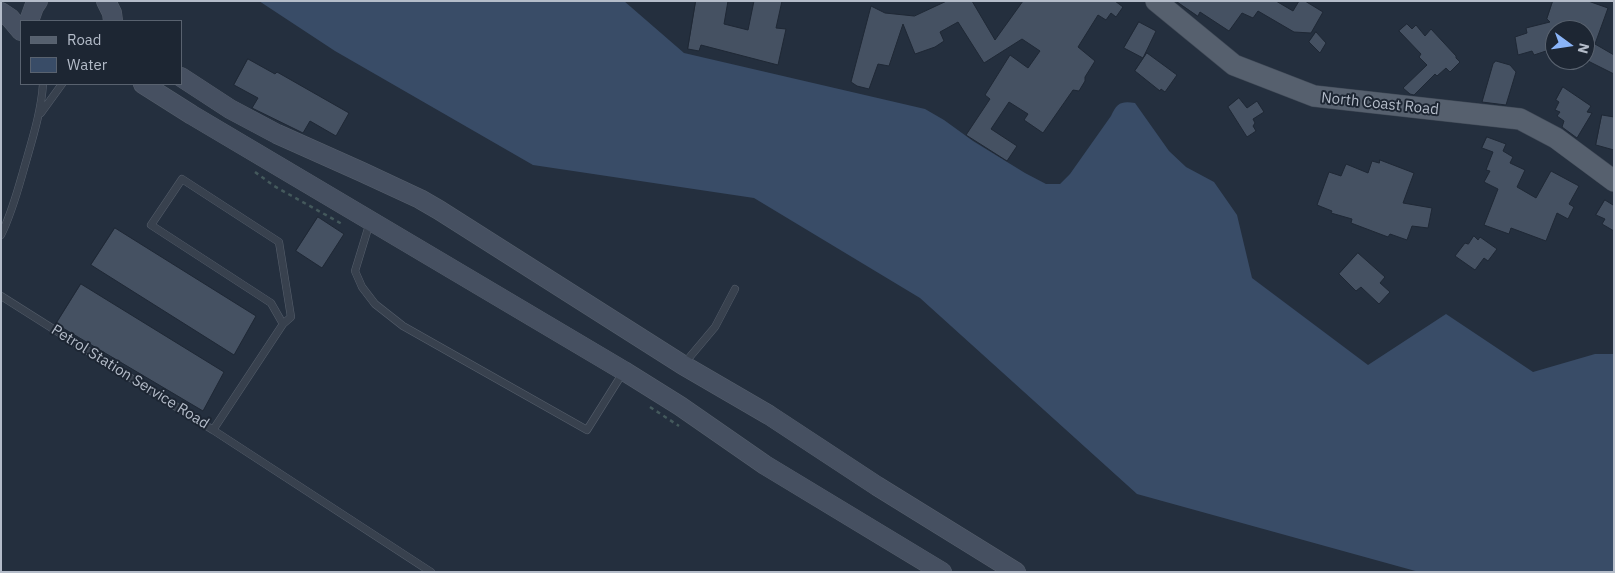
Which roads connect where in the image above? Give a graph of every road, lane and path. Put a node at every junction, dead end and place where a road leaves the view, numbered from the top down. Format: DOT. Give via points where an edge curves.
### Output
graph roads {
  1 [pos="38,1"];
  2 [pos="1156,1"];
  3 [pos="1,12"];
  4 [pos="29,20"];
  5 [pos="20,30"];
  6 [pos="182,78"];
  7 [pos="43,85"];
  8 [pos="61,85"];
  9 [pos="145,85"];
  10 [pos="38,118"];
  11 [pos="252,170"];
  12 [pos="1614,181"];
  13 [pos="368,229"];
  14 [pos="1,235"];
  15 [pos="735,290"];
  16 [pos="1,296"];
  17 [pos="283,324"];
  18 [pos="683,365"];
  19 [pos="624,371"];
  20 [pos="648,406"];
  21 [pos="681,428"];
  22 [pos="213,430"];
  23 [pos="431,572"];
  24 [pos="942,572"];
  25 [pos="1016,572"];
  1 -- 4 [label="street"];
  2 -- 12 [label="main road, North Coast Road" via="1234,65 1314,96 1520,119 1556,138"];
  3 -- 5 [label="street"];
  6 -- 18 [label="street" via="277,134 439,210"];
  7 -- 10 [label="lane"];
  8 -- 10 [label="lane"];
  9 -- 13 [label="street"];
  10 -- 14 [label="lane"];
  11 -- 13 [label="path" via="274,186"];
  13 -- 19 [label="street"];
  13 -- 19 [label="lane" via="354,271 375,304 403,326 587,430"];
  15 -- 18 [label="lane" via="715,326"];
  16 -- 22 [label="lane, Petrol Station Service Road"];
  17 -- 17 [label="lane, Petrol Station Service Road" via="271,303 151,226 182,180 279,242 291,317"];
  17 -- 22 [label="lane, Petrol Station Service Road"];
  18 -- 25 [label="street" via="769,415"];
  19 -- 24 [label="street" via="765,464"];
  20 -- 21 [label="path"];
  22 -- 23 [label="lane"];
}
